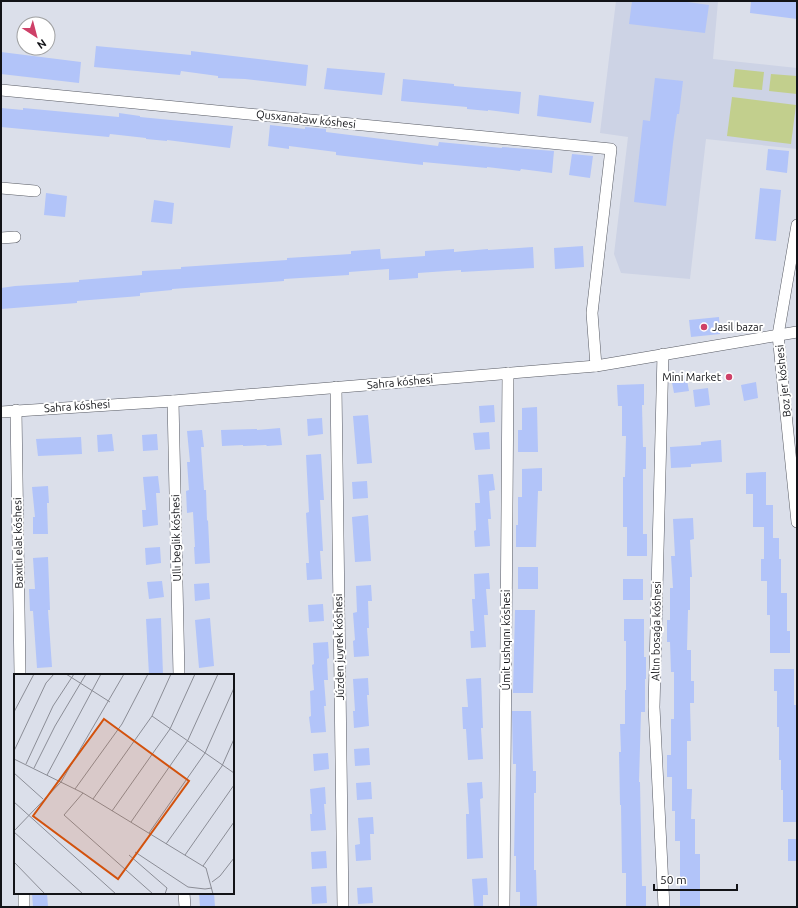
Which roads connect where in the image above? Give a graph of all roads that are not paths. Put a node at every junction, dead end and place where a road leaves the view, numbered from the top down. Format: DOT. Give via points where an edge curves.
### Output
graph roads {
  1 [pos="1,90"];
  2 [pos="1,188"];
  3 [pos="35,191"];
  4 [pos="797,225"];
  5 [pos="15,237"];
  6 [pos="1,238"];
  7 [pos="797,332"];
  8 [pos="778,335"];
  9 [pos="663,354"];
  10 [pos="596,366"];
  11 [pos="508,373"];
  12 [pos="336,387"];
  13 [pos="173,400"];
  14 [pos="16,410"];
  15 [pos="1,412"];
  16 [pos="797,522"];
  17 [pos="20,674"];
  18 [pos="179,674"];
  19 [pos="24,894"];
  20 [pos="184,894"];
  21 [pos="24,907"];
  22 [pos="184,907"];
  23 [pos="343,907"];
  24 [pos="504,907"];
  25 [pos="664,907"];
  1 -- 10 [label="street, Qusxanataw kóshesi" via="611,149 592,313"];
  2 -- 3 [label="street"];
  4 -- 8 [label="street, Boz jer kóshesi"];
  5 -- 6 [label="street"];
  7 -- 8 [label="street, Sahra kóshesi"];
  8 -- 9 [label="street, Sahra kóshesi"];
  8 -- 16 [label="street, Boz jer kóshesi"];
  9 -- 10 [label="street, Sahra kóshesi"];
  9 -- 25 [label="street, Altın bosaǵa kóshesi" via="654,707"];
  10 -- 11 [label="street, Sahra kóshesi"];
  11 -- 12 [label="street, Sahra kóshesi"];
  11 -- 24 [label="street, Úmit ushqını kóshesi"];
  12 -- 13 [label="street, Sahra kóshesi"];
  12 -- 23 [label="street, Júzden juyrek kóshesi"];
  13 -- 14 [label="street, Sahra kóshesi"];
  13 -- 18 [label="street, Ullı beglik kóshesi"];
  14 -- 15 [label="street, Sahra kóshesi"];
  14 -- 17 [label="street, Baxıtlı elat kóshesi"];
  19 -- 21 [label="street"];
  20 -- 22 [label="street"];
}
